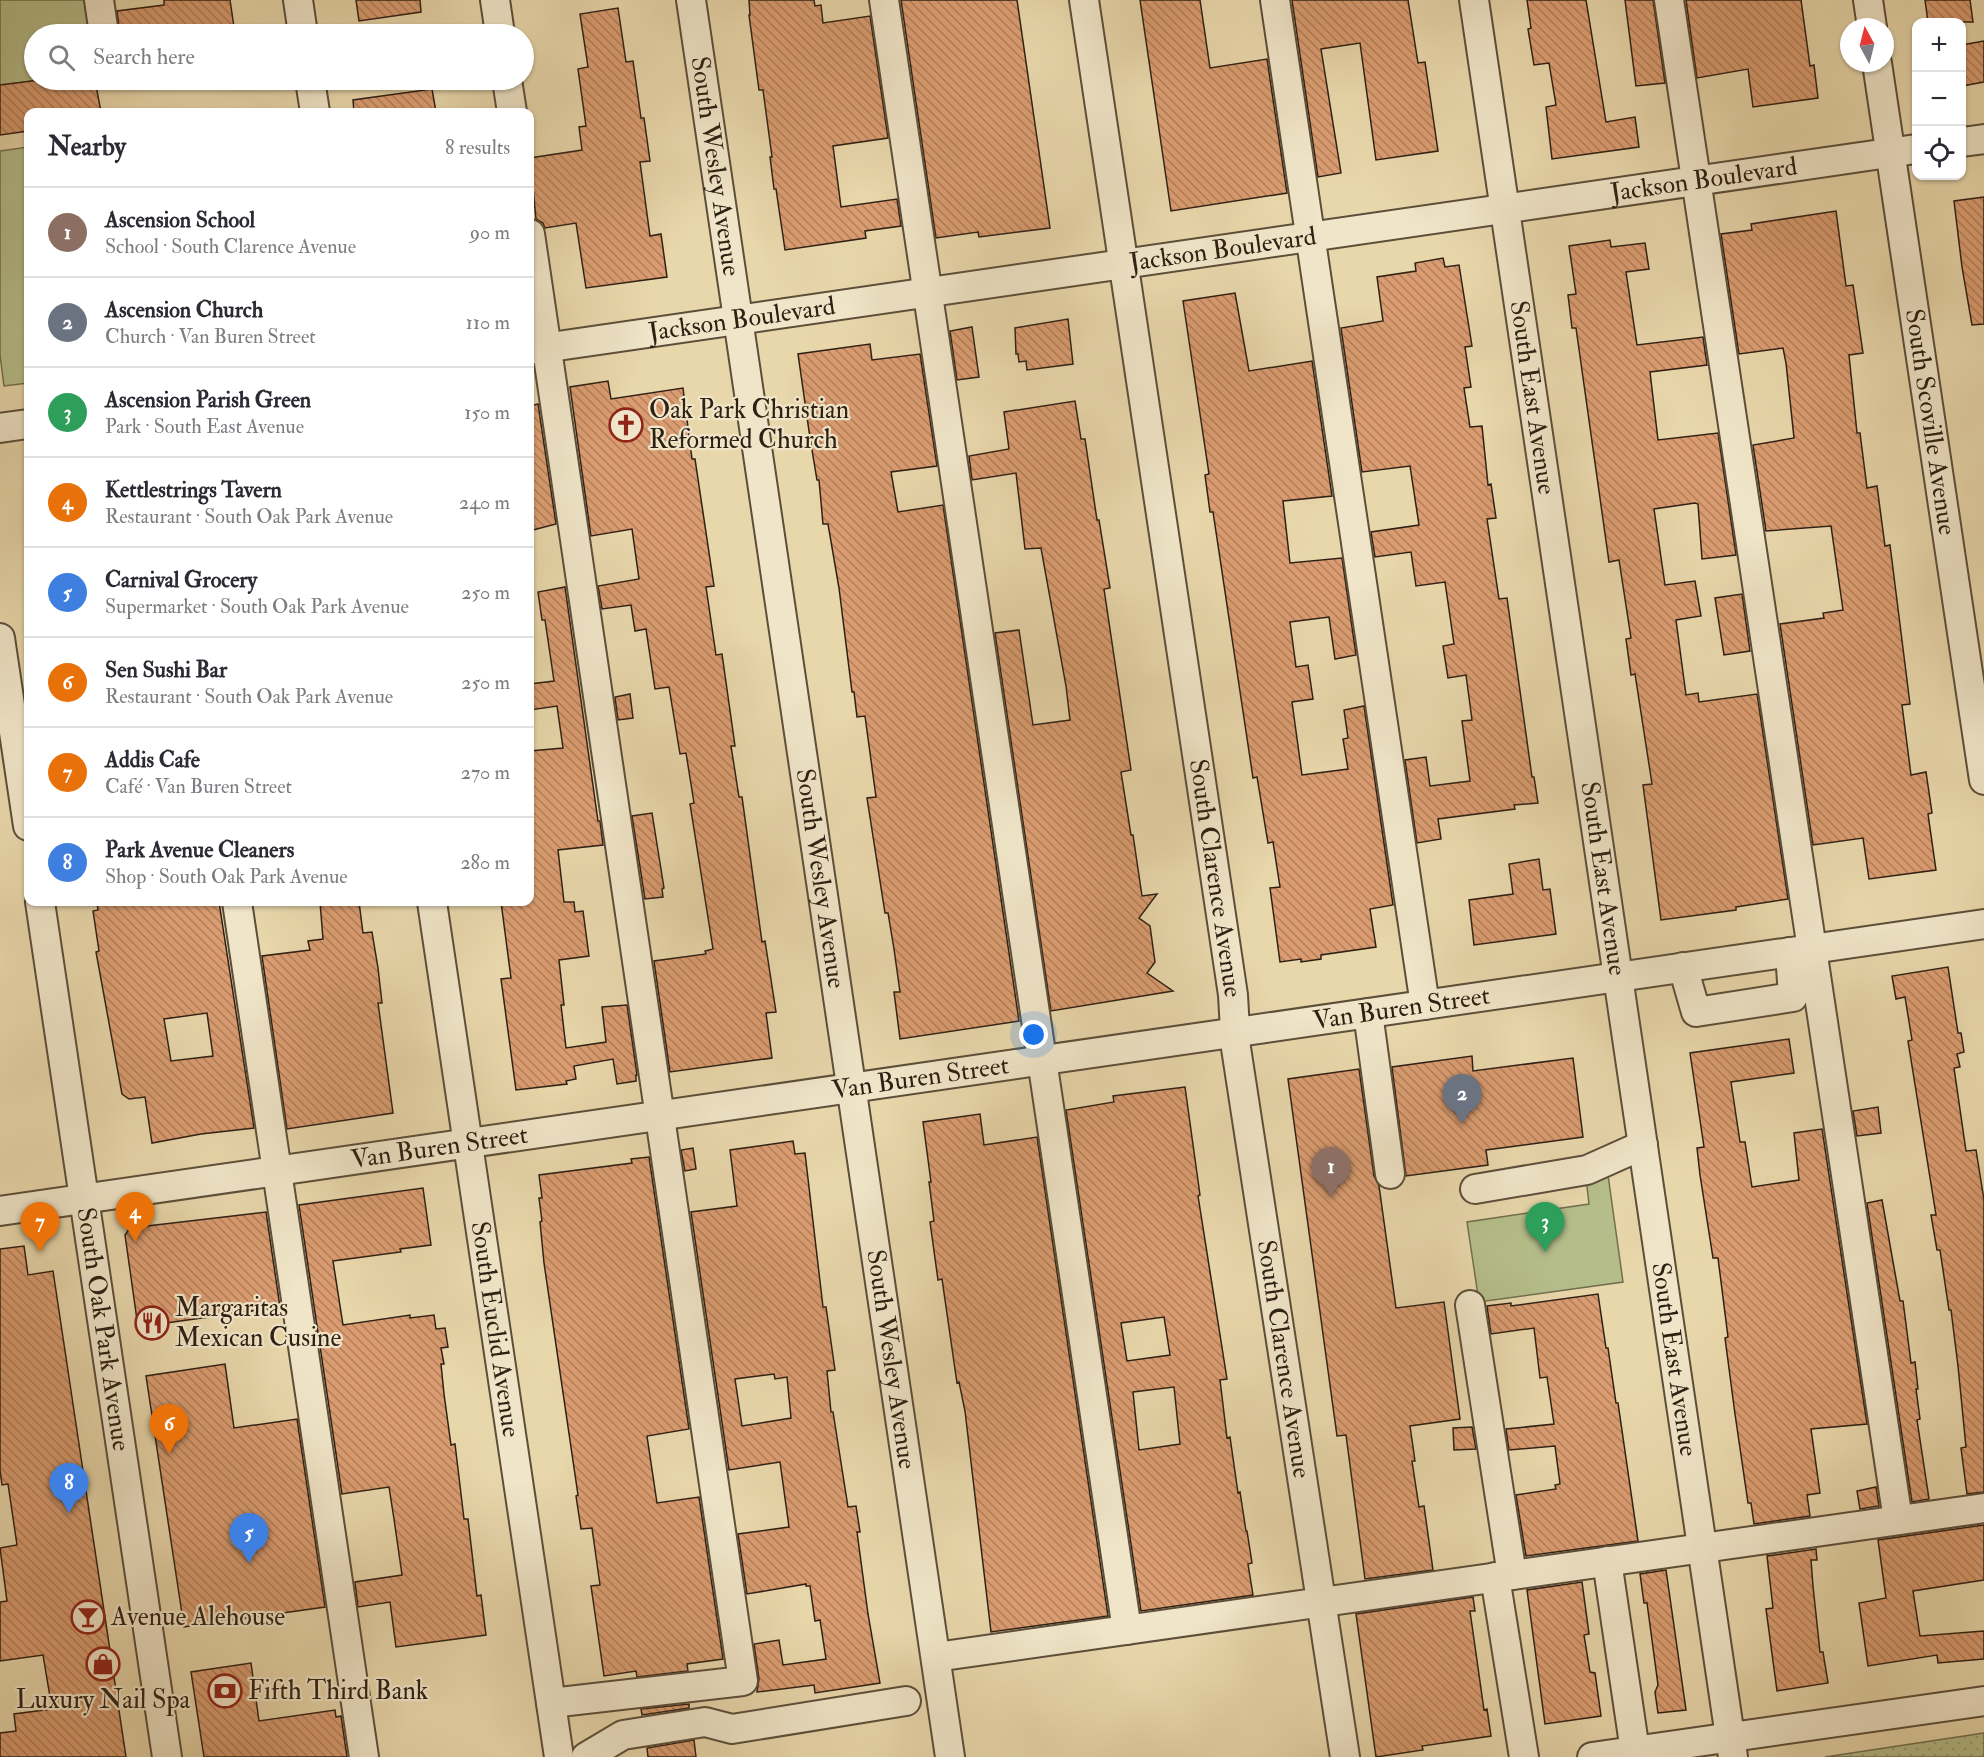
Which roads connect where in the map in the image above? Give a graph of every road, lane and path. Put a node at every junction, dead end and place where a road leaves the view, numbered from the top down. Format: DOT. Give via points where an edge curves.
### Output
graph roads {
  1 [pos="99,0"];
  2 [pos="298,0"];
  3 [pos="495,0"];
  4 [pos="691,0"];
  5 [pos="884,0"];
  6 [pos="1084,0"];
  7 [pos="1275,0"];
  8 [pos="1474,0"];
  9 [pos="1670,0"];
  10 [pos="1868,0"];
  11 [pos="1871,18"];
  12 [pos="103,24"];
  13 [pos="302,24"];
  14 [pos="499,24"];
  15 [pos="1880,72"];
  16 [pos="312,90"];
  17 [pos="509,90"];
  18 [pos="314,108"];
  19 [pos="511,108"];
  20 [pos="1984,139"];
  21 [pos="1966,141"];
  22 [pos="1904,151"];
  23 [pos="1695,181"];
  24 [pos="1505,208"];
  25 [pos="1311,236"];
  26 [pos="1124,262"];
  27 [pos="534,292"];
  28 [pos="927,292"];
  29 [pos="738,320"];
  30 [pos="538,349"];
  31 [pos="24,425"];
  32 [pos="0,428"];
  33 [pos="0,638"];
  34 [pos="1984,780"];
  35 [pos="24,799"];
  36 [pos="41,906"];
  37 [pos="238,906"];
  38 [pos="433,906"];
  39 [pos="1984,924"];
  40 [pos="1801,951"];
  41 [pos="1683,967"];
  42 [pos="1618,977"];
  43 [pos="1425,1005"];
  44 [pos="1368,1013"];
  45 [pos="1235,1032"];
  46 [pos="1042,1060"];
  47 [pos="851,1088"];
  48 [pos="659,1116"];
  49 [pos="468,1143"];
  50 [pos="1643,1145"];
  51 [pos="277,1171"];
  52 [pos="1390,1174"];
  53 [pos="1475,1189"];
  54 [pos="85,1199"];
  55 [pos="0,1211"];
  56 [pos="1470,1305"];
  57 [pos="1984,1508"];
  58 [pos="1898,1520"];
  59 [pos="1702,1547"];
  60 [pos="1607,1561"];
  61 [pos="1504,1576"];
  62 [pos="1322,1603"];
  63 [pos="1127,1630"];
  64 [pos="936,1657"];
  65 [pos="906,1701"];
  66 [pos="1984,1701"];
  67 [pos="551,1703"];
  68 [pos="1731,1747"];
  69 [pos="1635,1751"];
  70 [pos="944,1756"];
  71 [pos="167,1757"];
  72 [pos="364,1757"];
  73 [pos="559,1757"];
  74 [pos="586,1757"];
  75 [pos="1345,1757"];
  76 [pos="1524,1757"];
  77 [pos="1592,1757"];
  1 -- 12 [label="street"];
  2 -- 13 [label="street"];
  3 -- 14 [label="street"];
  4 -- 29 [label="street, South Wesley Avenue"];
  5 -- 28 [label="street"];
  6 -- 26 [label="street, South Clarence Avenue"];
  7 -- 25 [label="street"];
  8 -- 24 [label="street, South East Avenue"];
  9 -- 23 [label="street"];
  10 -- 11 [label="street"];
  15 -- 22 [label="street, South Scoville Avenue"];
  16 -- 18 [label="street"];
  17 -- 19 [label="street"];
  20 -- 21 [label="street"];
  22 -- 23 [label="street, Jackson Boulevard"];
  22 -- 34 [label="street, South Scoville Avenue"];
  23 -- 24 [label="street, Jackson Boulevard"];
  23 -- 40 [label="street"];
  24 -- 25 [label="street, Jackson Boulevard"];
  24 -- 42 [label="street, South East Avenue"];
  25 -- 26 [label="street, Jackson Boulevard"];
  25 -- 43 [label="street"];
  26 -- 28 [label="street, Jackson Boulevard"];
  26 -- 45 [label="street, South Clarence Avenue" via="1233,995"];
  27 -- 30 [label="street"];
  28 -- 29 [label="street, Jackson Boulevard"];
  28 -- 46 [label="street"];
  29 -- 30 [label="street, Jackson Boulevard"];
  29 -- 47 [label="street, South Wesley Avenue"];
  30 -- 48 [label="street"];
  31 -- 32 [label="street"];
  33 -- 35 [label="street"];
  36 -- 54 [label="street, South Oak Park Avenue"];
  37 -- 51 [label="street"];
  38 -- 49 [label="street, South Euclid Avenue"];
  39 -- 40 [label="street, Van Buren Street"];
  40 -- 41 [label="street, Van Buren Street"];
  40 -- 41 [label="street" via="1793,997 1696,1012"];
  40 -- 58 [label="street"];
  41 -- 42 [label="street, Van Buren Street"];
  42 -- 43 [label="street, Van Buren Street"];
  42 -- 50 [label="street, South East Avenue"];
  43 -- 44 [label="street, Van Buren Street"];
  44 -- 45 [label="street, Van Buren Street"];
  44 -- 52 [label="street"];
  45 -- 46 [label="street, Van Buren Street"];
  45 -- 62 [label="street, South Clarence Avenue"];
  46 -- 47 [label="street, Van Buren Street"];
  46 -- 63 [label="street"];
  47 -- 48 [label="street, Van Buren Street"];
  47 -- 64 [label="street, South Wesley Avenue"];
  48 -- 49 [label="street, Van Buren Street"];
  48 -- 67 [label="street" via="743,1681"];
  49 -- 51 [label="street, Van Buren Street"];
  49 -- 67 [label="street, South Euclid Avenue"];
  50 -- 53 [label="street" via="1587,1170"];
  50 -- 59 [label="street, South East Avenue"];
  51 -- 54 [label="street, Van Buren Street"];
  51 -- 72 [label="street"];
  54 -- 55 [label="street, Van Buren Street"];
  54 -- 71 [label="street, South Oak Park Avenue"];
  56 -- 61 [label="street"];
  57 -- 58 [label="street"];
  58 -- 59 [label="street"];
  59 -- 60 [label="street"];
  59 -- 68 [label="street, South East Avenue"];
  60 -- 61 [label="street"];
  60 -- 69 [label="street"];
  61 -- 62 [label="street"];
  61 -- 76 [label="street"];
  62 -- 63 [label="street"];
  62 -- 75 [label="street, South Clarence Avenue"];
  63 -- 64 [label="street"];
  64 -- 70 [label="street, South Wesley Avenue"];
  65 -- 74 [label="street" via="732,1729 705,1722 623,1735"];
  66 -- 68 [label="street"];
  67 -- 73 [label="street, South Euclid Avenue"];
  68 -- 69 [label="street"];
  69 -- 77 [label="street"];
}
